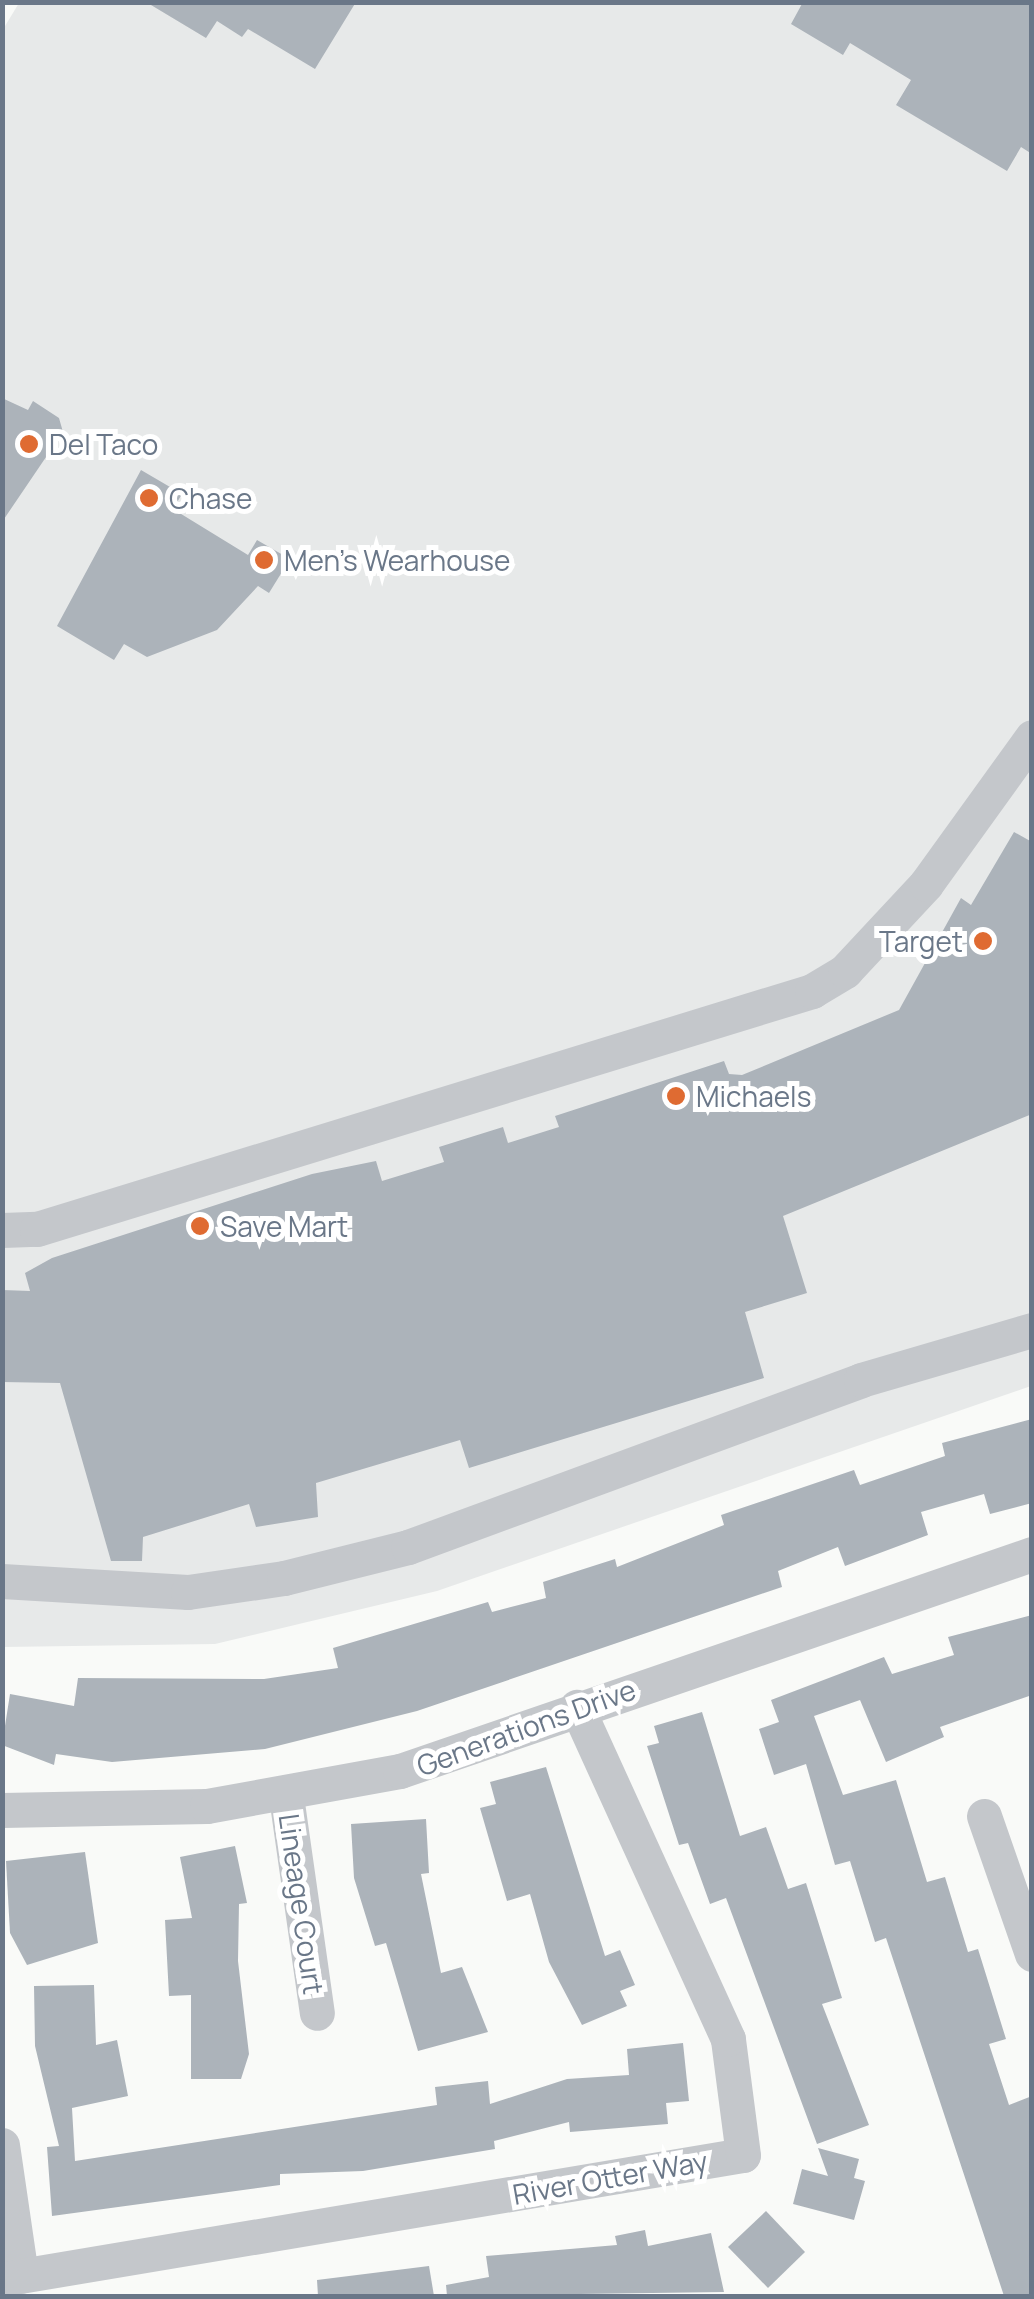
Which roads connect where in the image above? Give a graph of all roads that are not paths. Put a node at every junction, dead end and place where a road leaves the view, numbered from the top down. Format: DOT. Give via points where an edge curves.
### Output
graph roads {
  1 [pos="1032,737"];
  2 [pos="2,1230"];
  3 [pos="1032,1330"];
  4 [pos="1032,1554"];
  5 [pos="2,1581"];
  6 [pos="577,1708"];
  7 [pos="286,1796"];
  8 [pos="2,1810"];
  9 [pos="984,1816"];
  10 [pos="1032,1954"];
  11 [pos="317,2013"];
  12 [pos="2,2145"];
  13 [pos="12,2278"];
  1 -- 2 [label="street" via="918,892 812,991 37,1228"];
  3 -- 5 [label="street" via="730,1426 408,1547 284,1578 188,1592"];
  4 -- 6 [label="street, Generations Drive"];
  6 -- 7 [label="street, Generations Drive" via="400,1771"];
  6 -- 13 [label="street, River Otter Way" via="728,2038 743,2155"];
  7 -- 8 [label="street, Generations Drive" via="132,1811"];
  7 -- 11 [label="street, Lineage Court"];
  9 -- 10 [label="street"];
  12 -- 13 [label="street"];
}
